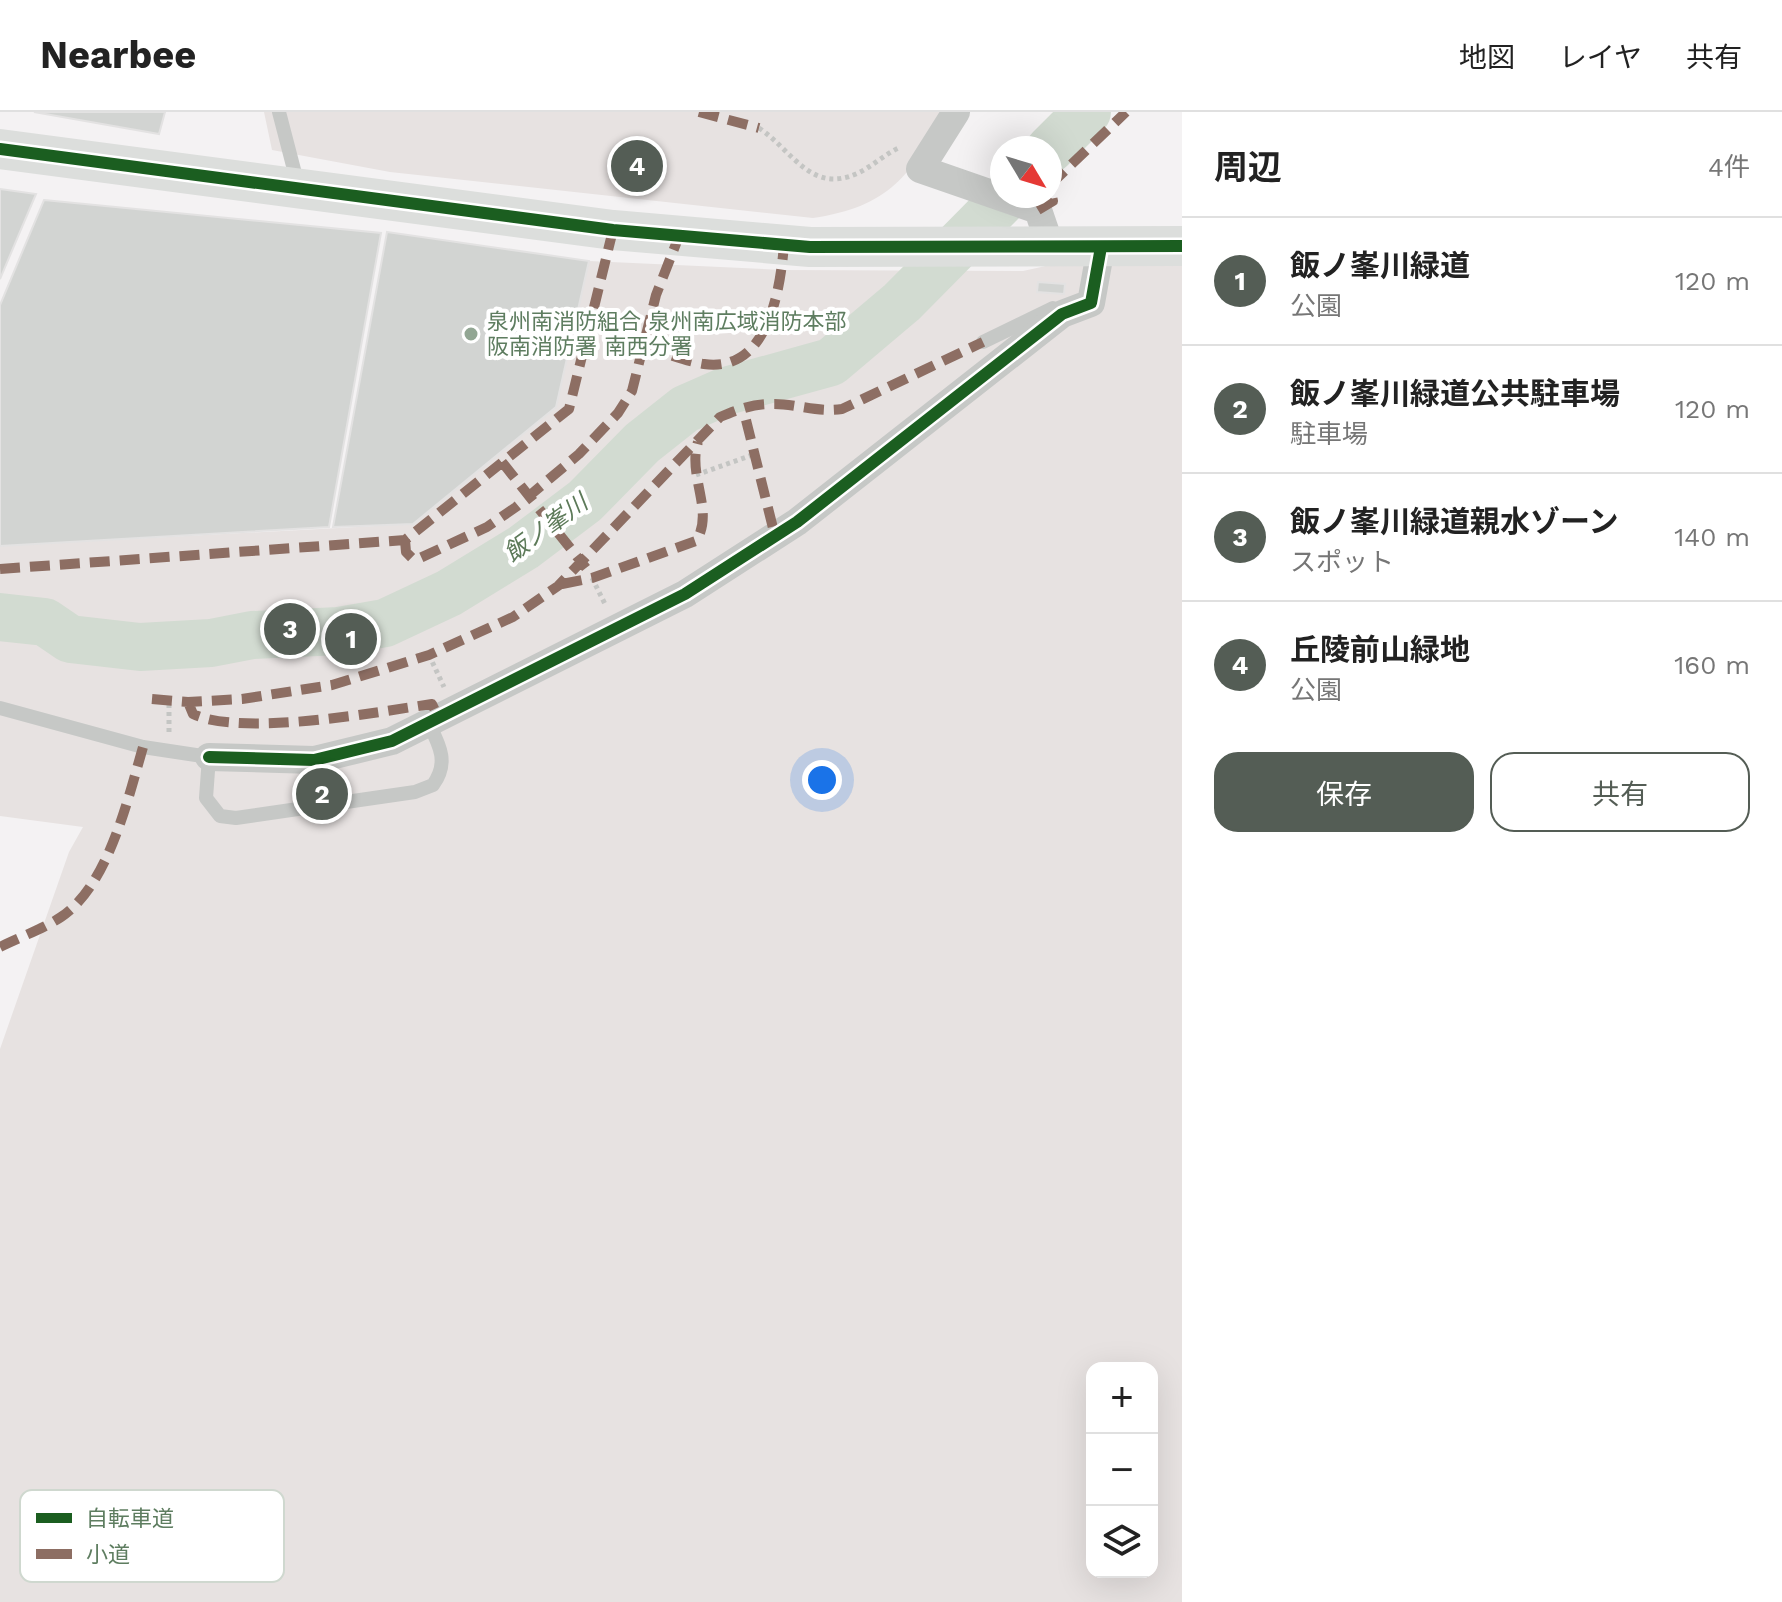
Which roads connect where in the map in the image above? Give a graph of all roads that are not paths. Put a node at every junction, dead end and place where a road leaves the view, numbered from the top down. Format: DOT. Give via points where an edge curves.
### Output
graph roads {
  1 [pos="279,112"];
  2 [pos="956,112"];
  3 [pos="0,149"];
  4 [pos="300,189"];
  5 [pos="1182,246"];
  6 [pos="1101,247"];
  7 [pos="1051,248"];
  8 [pos="1062,314"];
  9 [pos="983,342"];
  10 [pos="0,708"];
  11 [pos="429,724"];
  12 [pos="209,757"];
  1 -- 4 [label="lane"];
  2 -- 7 [label="street" via="920,169 1038,210"];
  3 -- 4 [label="street"];
  4 -- 7 [label="street" via="613,230 810,247"];
  5 -- 6 [label="street"];
  6 -- 7 [label="street"];
  6 -- 8 [label="street" via="1091,303"];
  8 -- 9 [label="lane" via="1056,307"];
  8 -- 11 [label="street" via="797,522 685,594"];
  10 -- 12 [label="lane"];
  11 -- 12 [label="street" via="392,741 314,760"];
  11 -- 12 [label="lane" via="443,763 433,785 415,792 220,816 206,798"];
}
